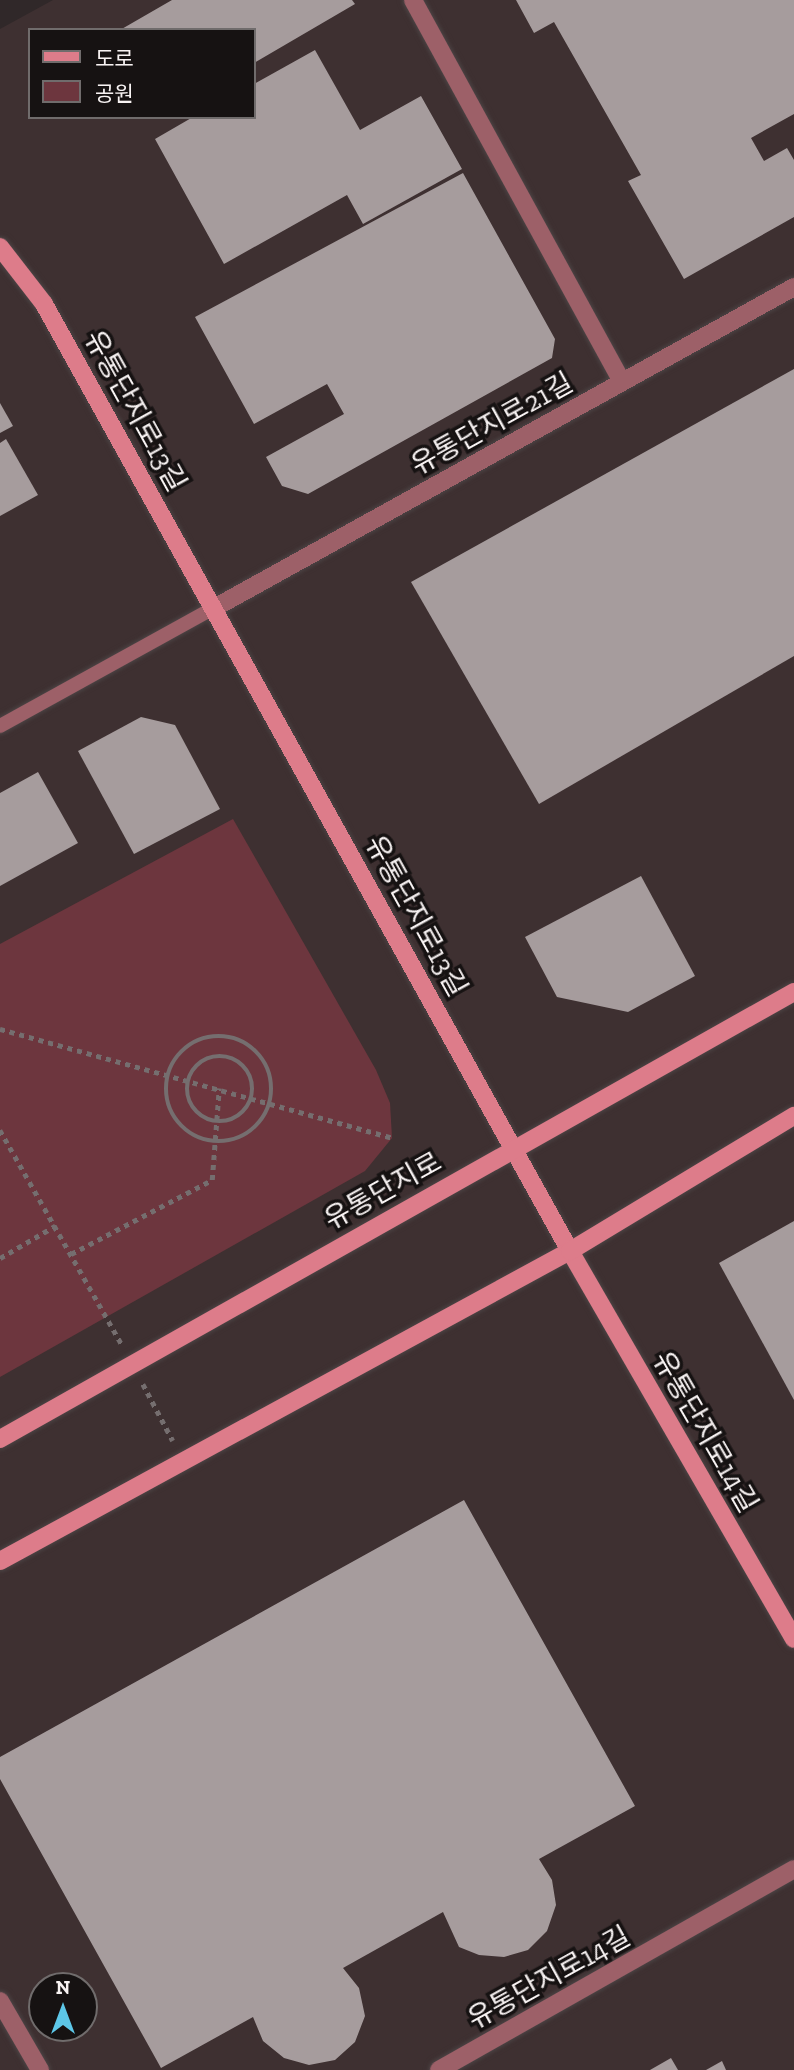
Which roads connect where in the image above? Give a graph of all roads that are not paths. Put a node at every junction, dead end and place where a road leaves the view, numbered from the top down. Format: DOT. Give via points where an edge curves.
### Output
graph roads {
  1 [pos="413,0"];
  2 [pos="0,247"];
  3 [pos="794,287"];
  4 [pos="622,382"];
  5 [pos="215,607"];
  6 [pos="0,726"];
  7 [pos="794,992"];
  8 [pos="794,1116"];
  9 [pos="513,1148"];
  10 [pos="570,1251"];
  11 [pos="0,1439"];
  12 [pos="0,1561"];
  13 [pos="794,1639"];
  14 [pos="794,1869"];
  15 [pos="0,2001"];
  16 [pos="40,2070"];
  17 [pos="439,2070"];
  1 -- 4 [label="street"];
  2 -- 5 [label="main road, 유통단지로13길" via="44,304"];
  3 -- 4 [label="street, 유통단지로21길"];
  4 -- 5 [label="street, 유통단지로21길"];
  5 -- 6 [label="lane"];
  5 -- 9 [label="main road, 유통단지로13길"];
  7 -- 9 [label="main road, 유통단지로"];
  8 -- 10 [label="main road"];
  9 -- 10 [label="main road, 유통단지로13길"];
  9 -- 11 [label="main road, 유통단지로"];
  10 -- 12 [label="main road"];
  10 -- 13 [label="main road, 유통단지로14길"];
  14 -- 17 [label="street, 유통단지로14길"];
  15 -- 16 [label="street"];
}
